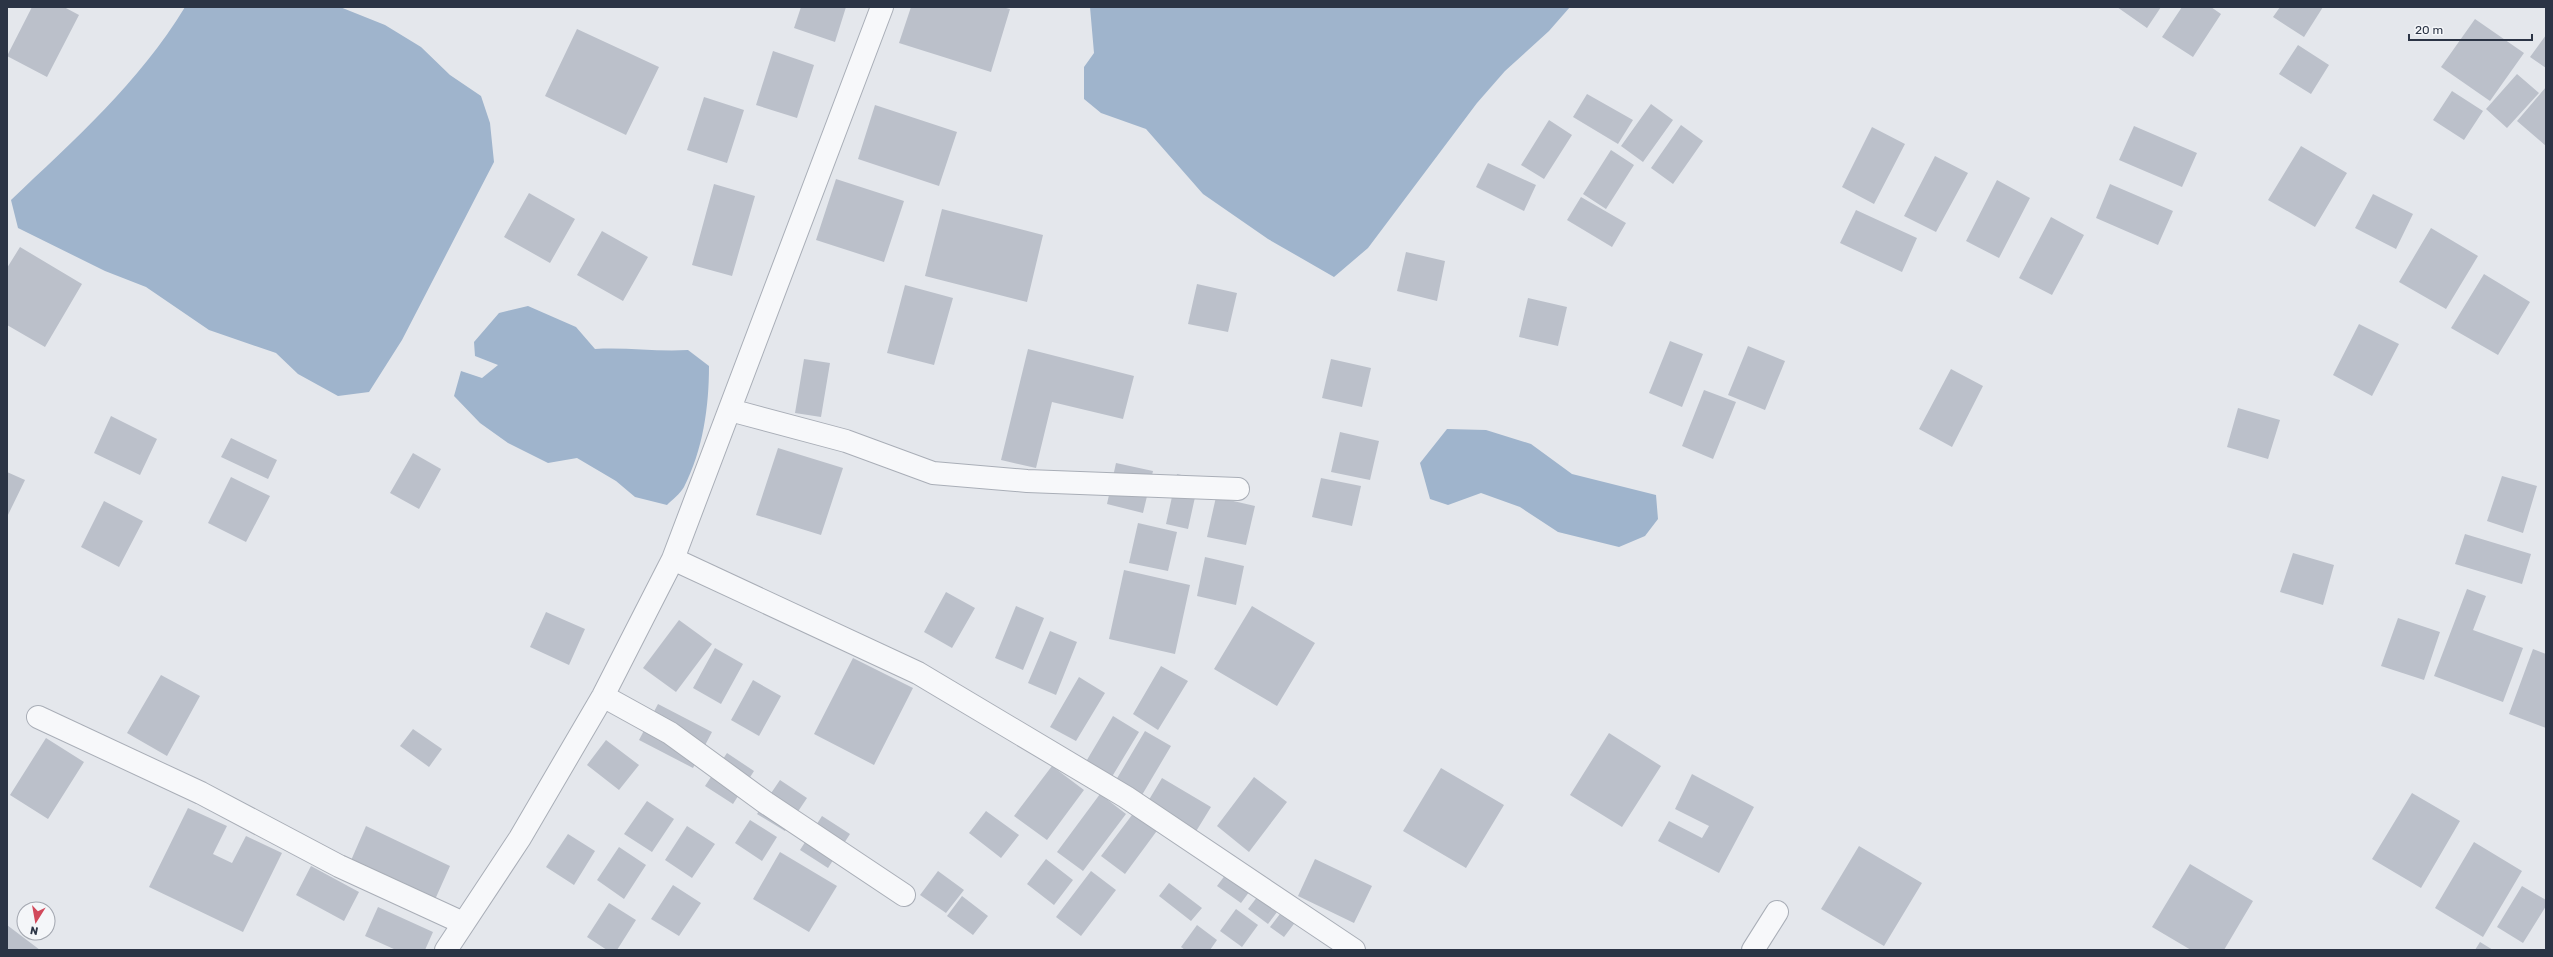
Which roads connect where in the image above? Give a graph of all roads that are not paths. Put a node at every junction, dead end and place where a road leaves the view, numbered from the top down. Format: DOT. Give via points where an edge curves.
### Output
graph roads {
  1 [pos="882,7"];
  2 [pos="730,410"];
  3 [pos="1238,489"];
  4 [pos="673,559"];
  5 [pos="603,696"];
  6 [pos="38,718"];
  7 [pos="904,895"];
  8 [pos="1777,912"];
  9 [pos="463,923"];
  10 [pos="446,950"];
  11 [pos="1354,950"];
  12 [pos="1753,950"];
  1 -- 2 [label="street"];
  2 -- 3 [label="street" via="846,441 933,473 1027,481"];
  2 -- 4 [label="street"];
  4 -- 5 [label="street"];
  4 -- 11 [label="street" via="918,673 1126,797"];
  5 -- 7 [label="street" via="670,733 766,803"];
  5 -- 9 [label="street" via="520,838"];
  6 -- 9 [label="street" via="201,793 339,866"];
  8 -- 12 [label="street"];
  9 -- 10 [label="street"];
}
